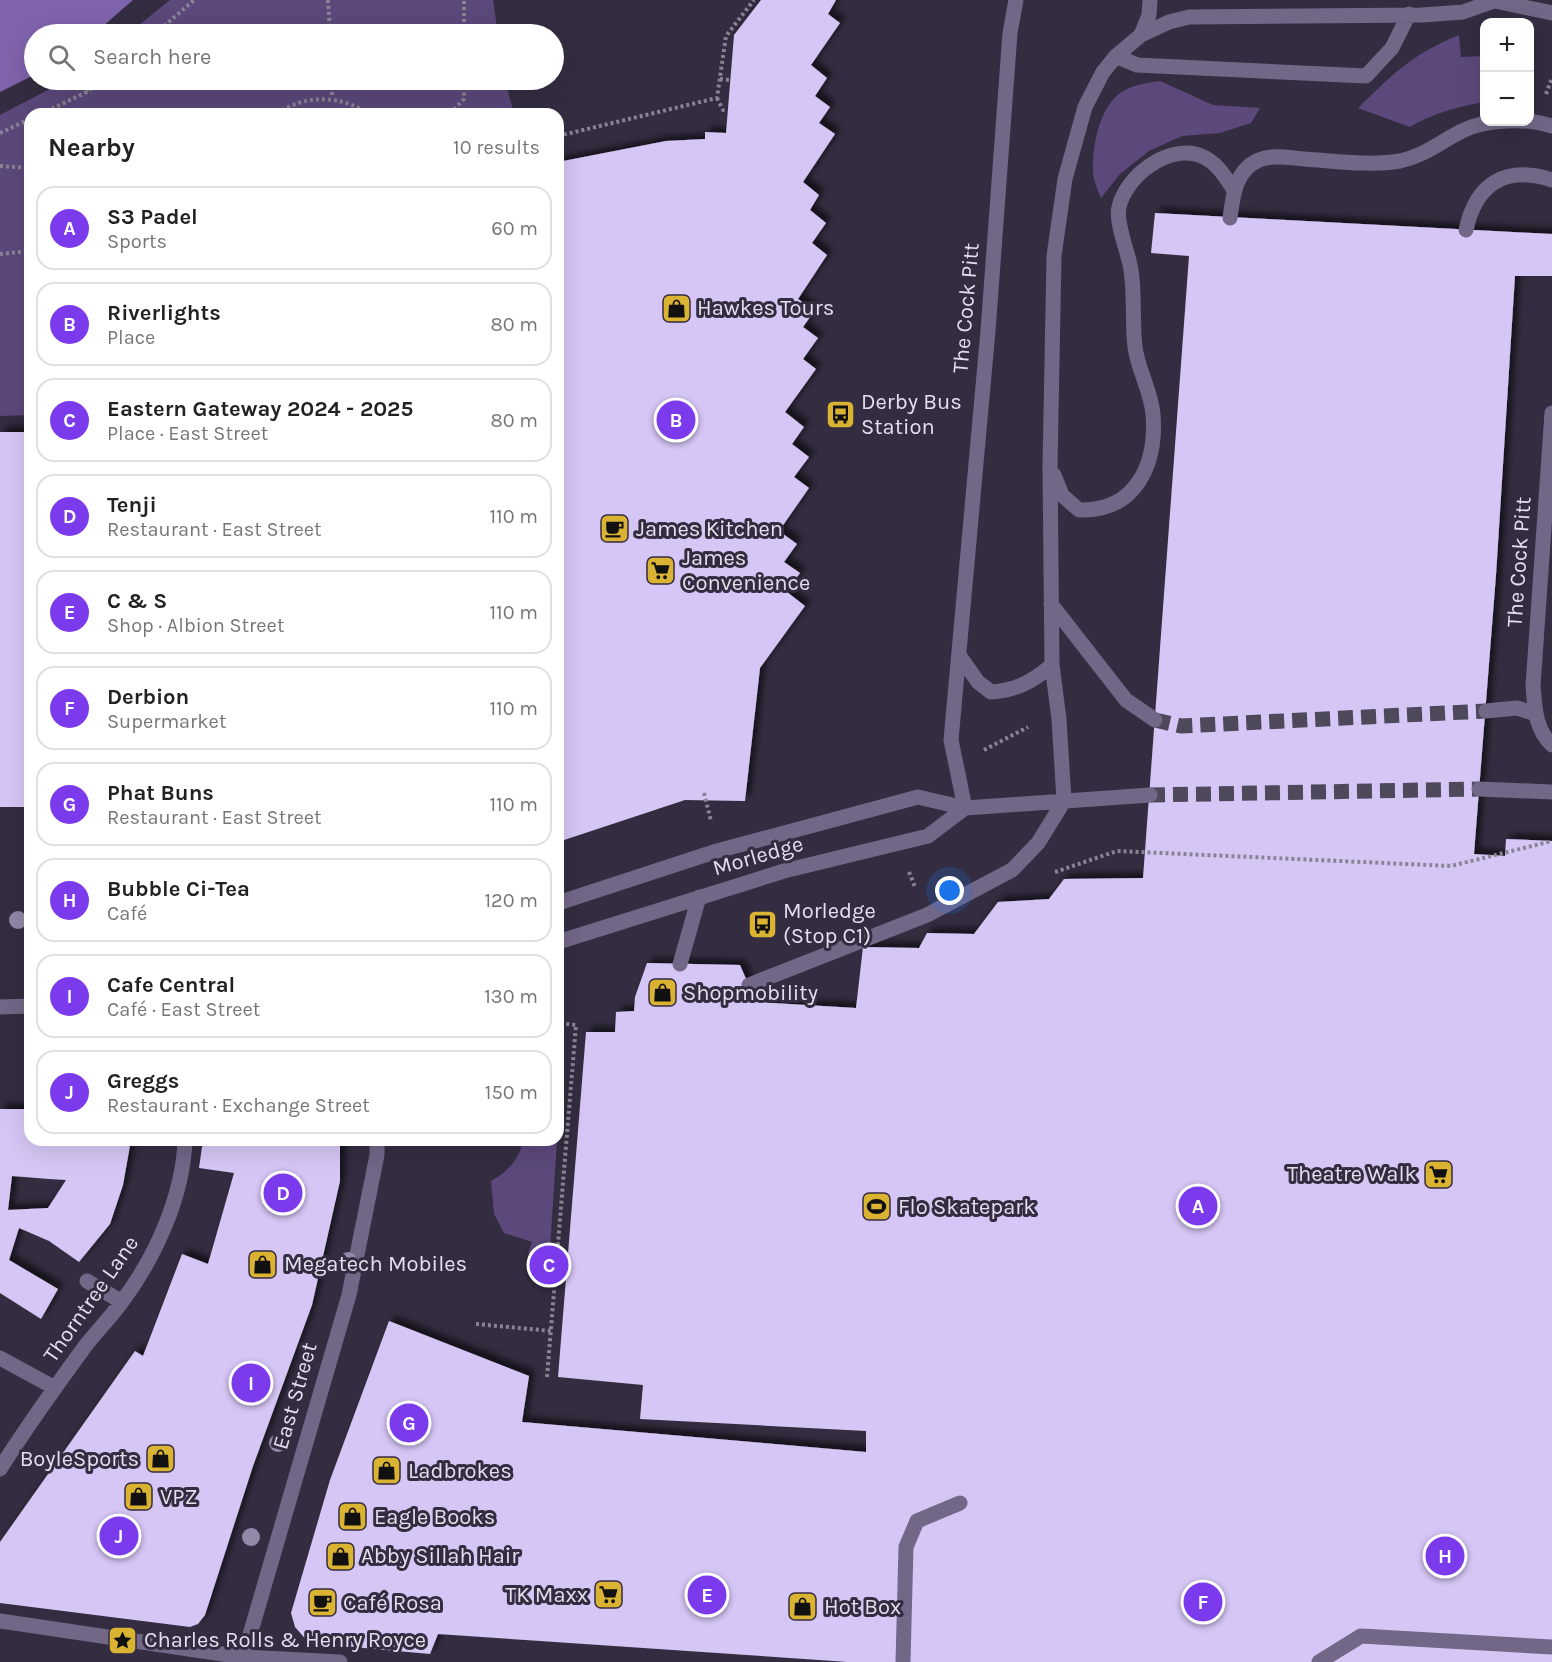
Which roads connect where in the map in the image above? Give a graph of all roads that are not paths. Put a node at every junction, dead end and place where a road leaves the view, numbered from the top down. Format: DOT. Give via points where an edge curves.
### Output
graph roads {
  1 [pos="1016,0"];
  2 [pos="1150,0"];
  3 [pos="1496,1"];
  4 [pos="1552,13"];
  5 [pos="1409,14"];
  6 [pos="1141,35"];
  7 [pos="1116,56"];
  8 [pos="1552,126"];
  9 [pos="1552,180"];
  10 [pos="1234,190"];
  11 [pos="1230,218"];
  12 [pos="1466,230"];
  13 [pos="1552,413"];
  14 [pos="1050,466"];
  15 [pos="1051,604"];
  16 [pos="959,655"];
  17 [pos="1052,665"];
  18 [pos="1486,711"];
  19 [pos="1536,714"];
  20 [pos="1155,720"];
  21 [pos="1552,745"];
  22 [pos="1479,789"];
  23 [pos="1548,789"];
  24 [pos="1150,795"];
  25 [pos="1064,801"];
  26 [pos="965,807"];
  27 [pos="699,897"];
  28 [pos="564,901"];
  29 [pos="564,940"];
  30 [pos="680,964"];
  31 [pos="749,985"];
  32 [pos="24,1006"];
  33 [pos="0,1008"];
  34 [pos="185,1146"];
  35 [pos="377,1146"];
  36 [pos="87,1281"];
  37 [pos="122,1302"];
  38 [pos="0,1358"];
  39 [pos="55,1388"];
  40 [pos="0,1469"];
  41 [pos="960,1503"];
  42 [pos="0,1621"];
  43 [pos="1552,1647"];
  44 [pos="242,1660"];
  45 [pos="340,1662"];
  46 [pos="903,1662"];
  47 [pos="1319,1662"];
  1 -- 16 [label="street, The Cock Pitt" via="1010,33"];
  2 -- 6 [label="street"];
  3 -- 4 [label="street"];
  3 -- 5 [label="street" via="1463,12"];
  5 -- 6 [label="street" via="1189,17"];
  5 -- 7 [label="street" via="1392,48 1366,76 1137,65"];
  6 -- 7 [label="street"];
  7 -- 14 [label="street" via="1085,107 1065,179 1054,256"];
  8 -- 10 [label="street" via="1488,124 1464,130 1420,156 1398,161 1260,159 1244,170"];
  9 -- 12 [label="street" via="1509,175 1495,180 1480,195"];
  10 -- 11 [label="street"];
  10 -- 14 [label="street" via="1219,167 1200,155 1178,153 1155,162 1126,192 1118,209 1131,269 1135,349 1153,414 1149,465 1138,485 1118,502 1098,511 1079,510 1062,495"];
  13 -- 19 [label="street, The Cock Pitt" via="1533,686"];
  14 -- 15 [label="street"];
  15 -- 17 [label="street"];
  15 -- 20 [label="street" via="1126,700"];
  16 -- 17 [label="street" via="978,682 991,692 1012,690 1034,681"];
  16 -- 26 [label="street, The Cock Pitt" via="951,740"];
  17 -- 25 [label="street"];
  18 -- 19 [label="street" via="1517,708"];
  19 -- 21 [label="street, The Cock Pitt" via="1543,736"];
  22 -- 23 [label="street"];
  24 -- 25 [label="street, Morledge"];
  25 -- 26 [label="street, Morledge"];
  25 -- 31 [label="street" via="1038,843 1012,870 927,915"];
  26 -- 27 [label="street, Morledge" via="928,836 823,860"];
  26 -- 28 [label="street, Morledge" via="918,796 749,842"];
  27 -- 29 [label="street, Morledge"];
  27 -- 30 [label="street"];
  32 -- 33 [label="street"];
  34 -- 37 [label="street, Thorntree Lane" via="159,1240"];
  35 -- 44 [label="street, East Street" via="348,1295"];
  36 -- 37 [label="street"];
  37 -- 39 [label="street, Thorntree Lane"];
  38 -- 39 [label="street"];
  39 -- 40 [label="street, Thorntree Lane"];
  41 -- 46 [label="street" via="917,1521 906,1547"];
  42 -- 44 [label="street"];
  43 -- 47 [label="street" via="1361,1636"];
  44 -- 45 [label="street"];
}
